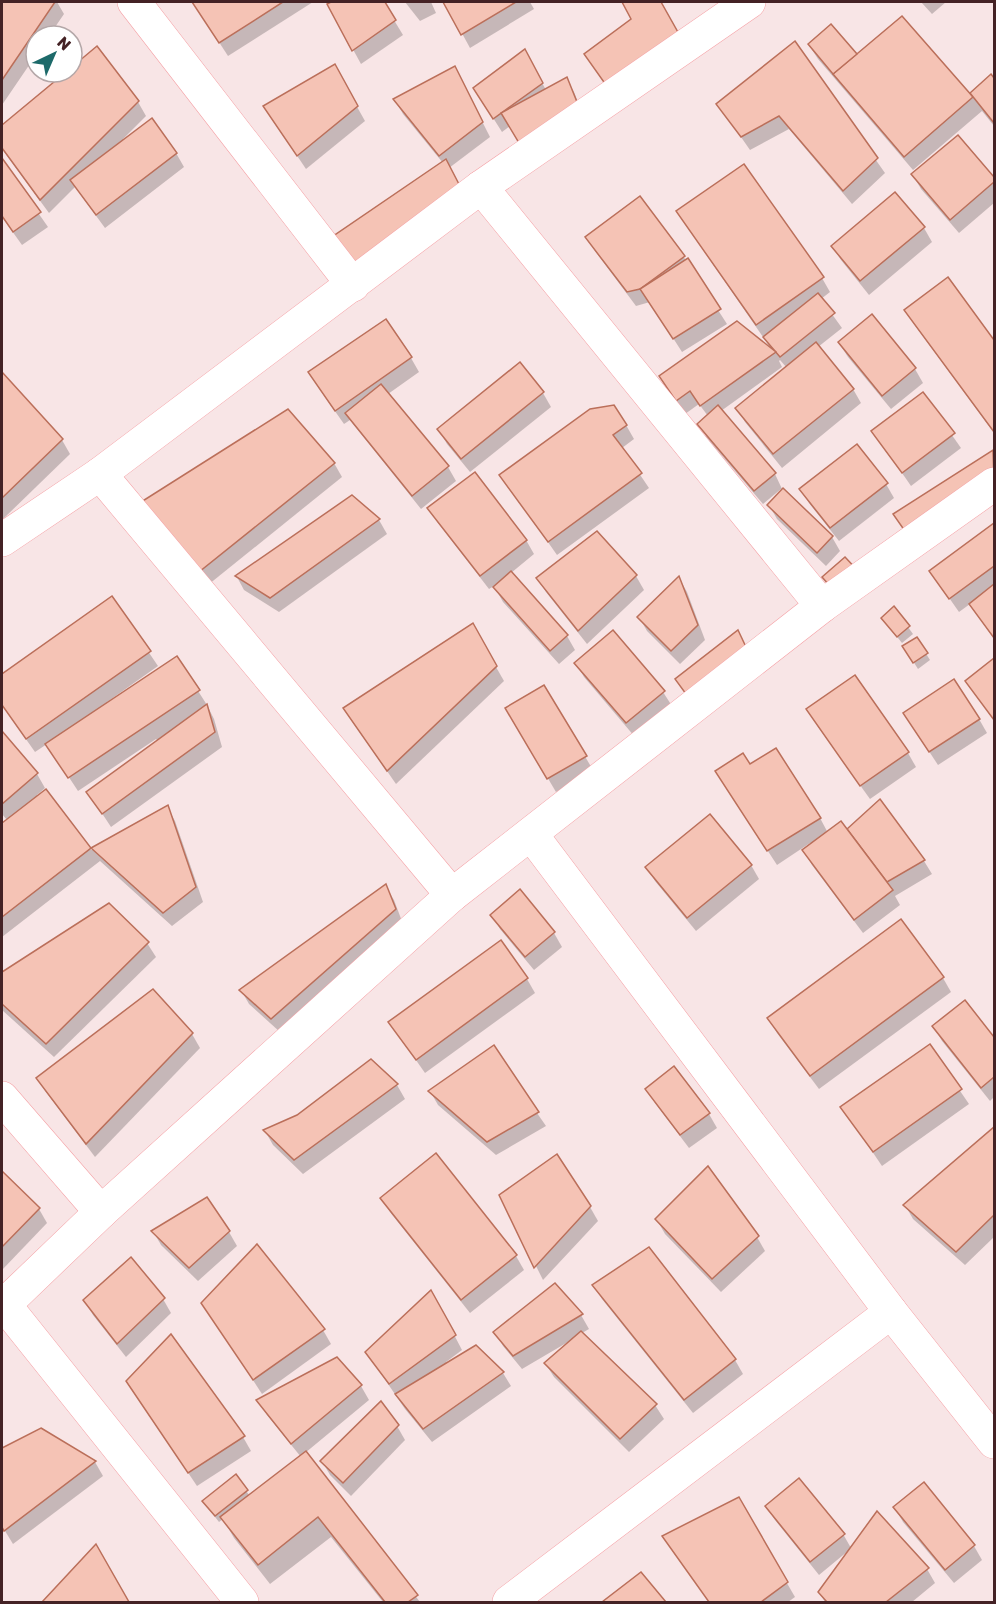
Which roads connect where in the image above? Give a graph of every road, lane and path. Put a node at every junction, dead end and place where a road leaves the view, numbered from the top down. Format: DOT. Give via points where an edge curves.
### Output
graph roads {
  1 [pos="134,2"];
  2 [pos="729,7"];
  3 [pos="481,187"];
  4 [pos="353,285"];
  5 [pos="100,474"];
  6 [pos="994,484"];
  7 [pos="2,540"];
  8 [pos="822,606"];
  9 [pos="531,834"];
  10 [pos="452,895"];
  11 [pos="2,1098"];
  12 [pos="101,1212"];
  13 [pos="3,1306"];
  14 [pos="891,1312"];
  15 [pos="994,1442"];
  16 [pos="242,1602"];
  17 [pos="509,1602"];
  1 -- 4 [label="street"];
  2 -- 3 [label="street"];
  3 -- 4 [label="street"];
  3 -- 8 [label="street"];
  4 -- 5 [label="street"];
  5 -- 7 [label="street"];
  5 -- 10 [label="street"];
  6 -- 8 [label="street"];
  8 -- 9 [label="street"];
  9 -- 10 [label="street"];
  9 -- 14 [label="street"];
  10 -- 12 [label="street"];
  11 -- 12 [label="street"];
  12 -- 13 [label="street"];
  13 -- 16 [label="street"];
  14 -- 15 [label="street"];
  14 -- 17 [label="street"];
}
